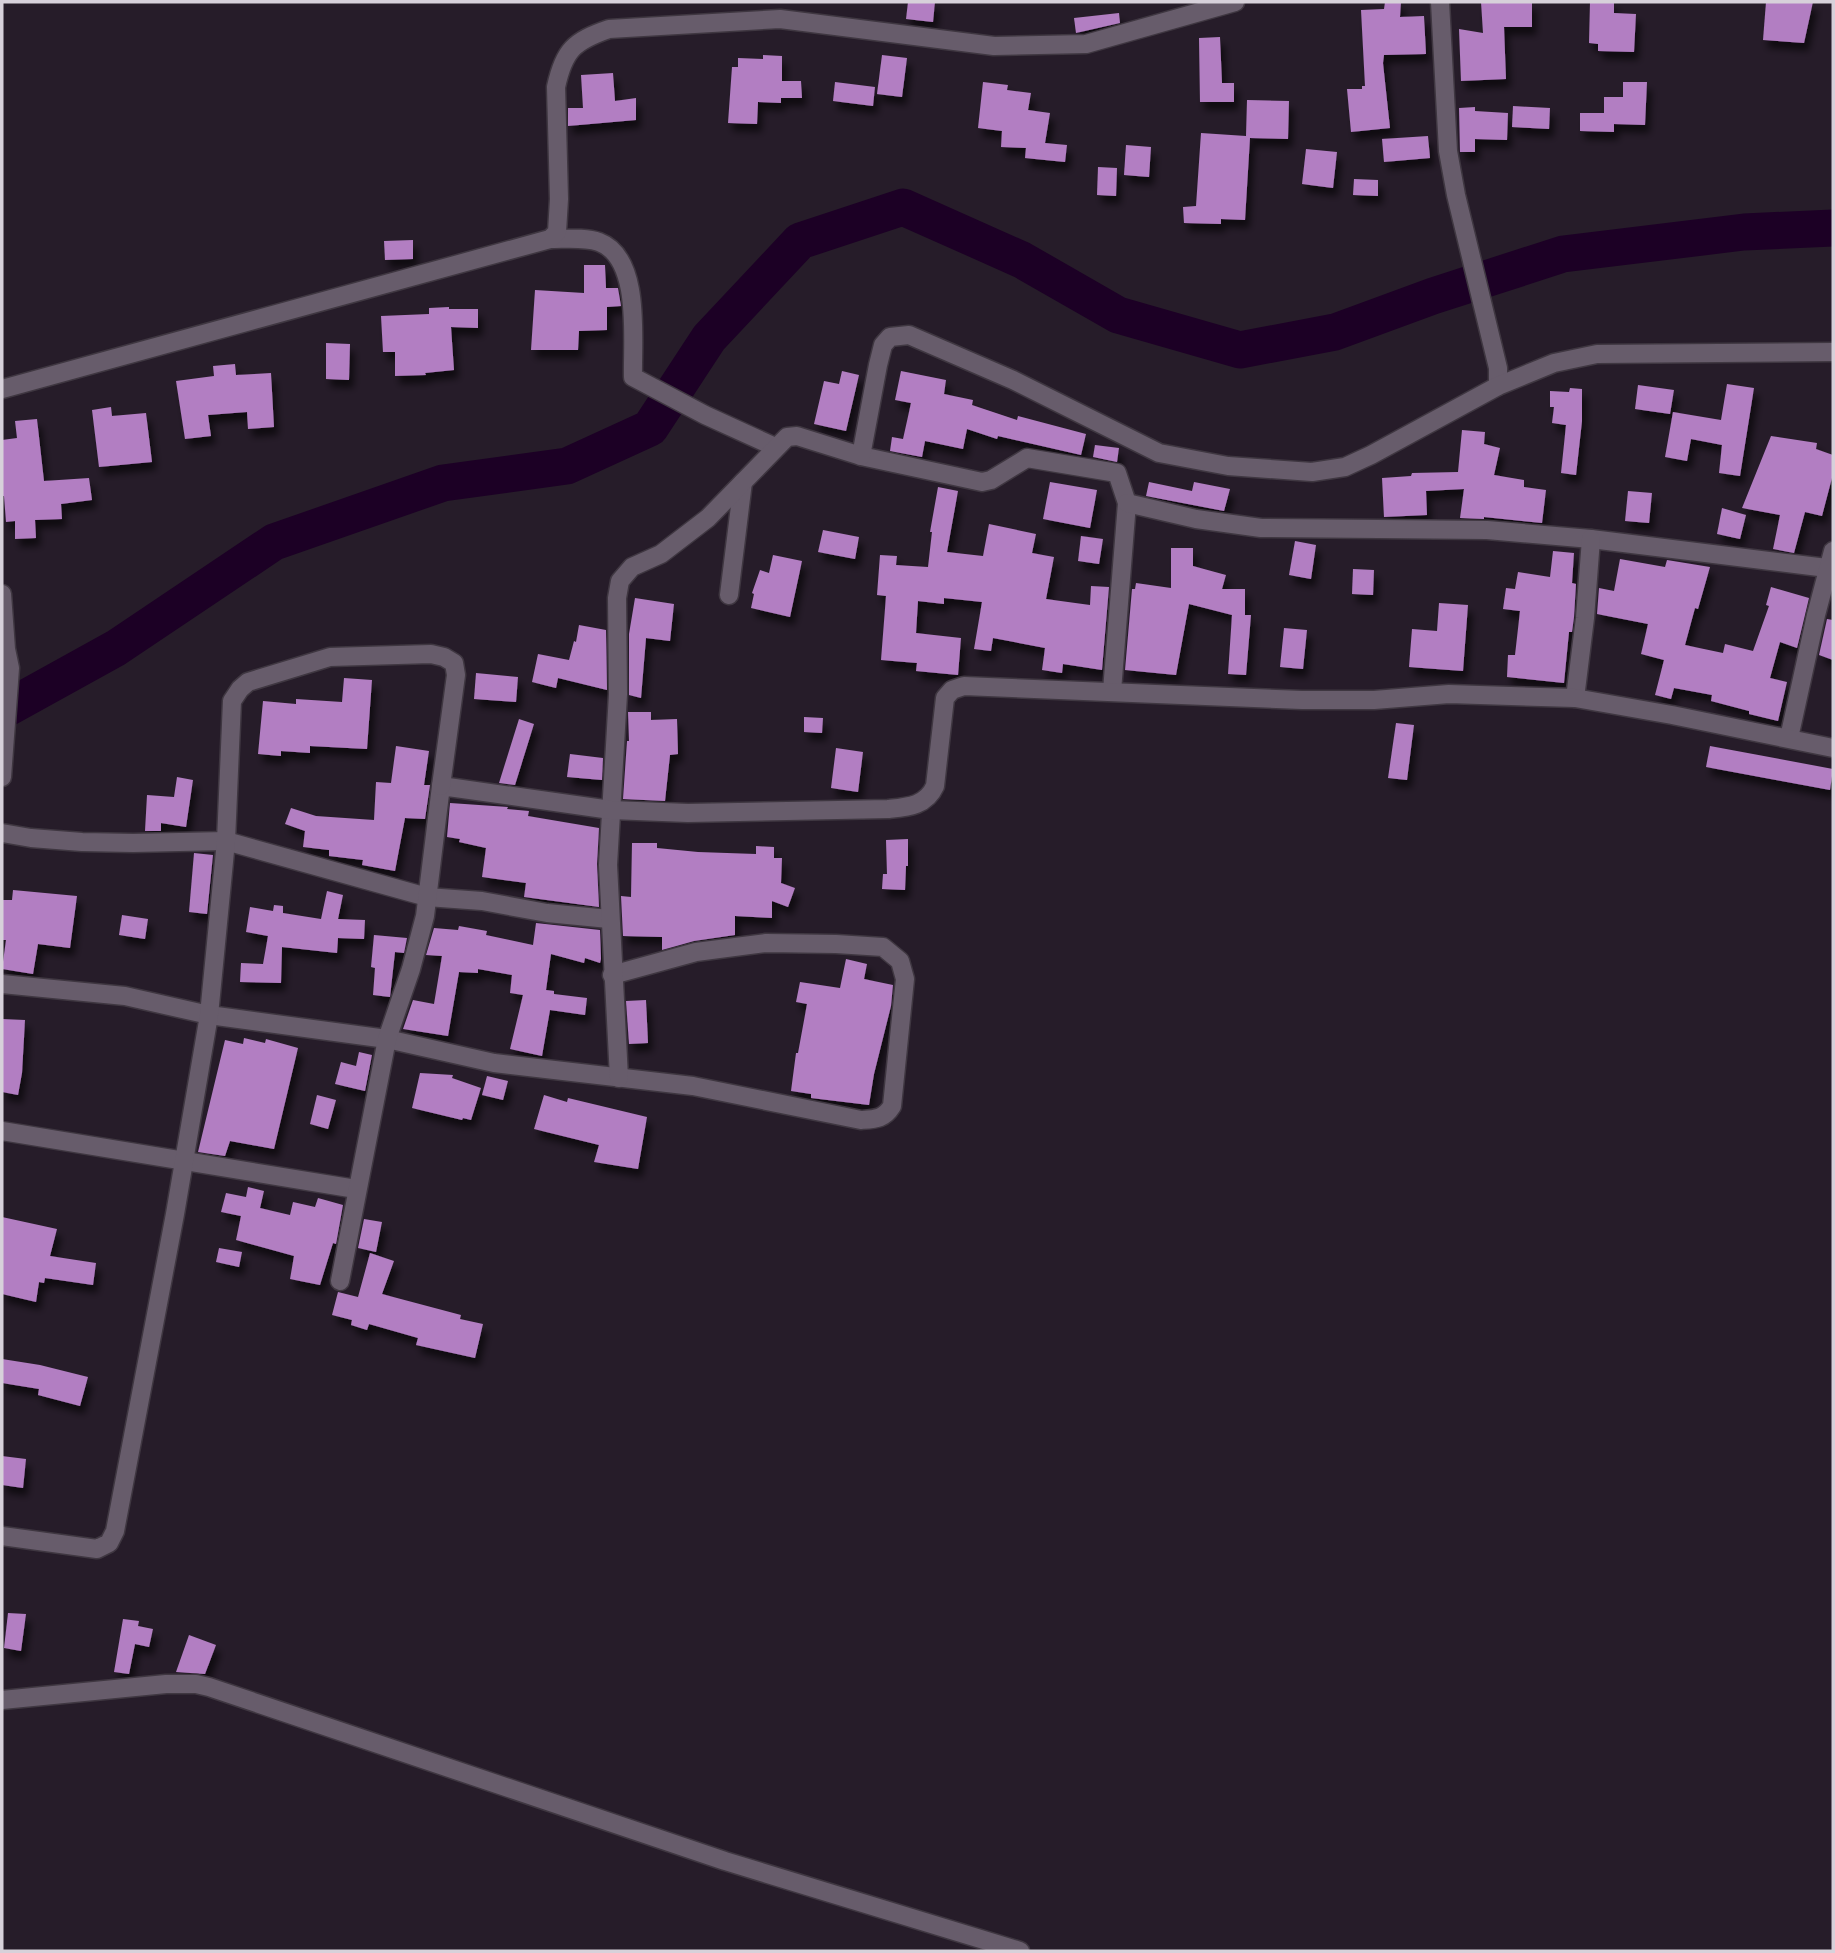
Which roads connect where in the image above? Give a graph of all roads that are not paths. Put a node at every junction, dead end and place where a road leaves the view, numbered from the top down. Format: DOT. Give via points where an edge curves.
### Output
graph roads {
  1 [pos="1235,2"];
  2 [pos="1440,2"];
  3 [pos="551,239"];
  4 [pos="1833,352"];
  5 [pos="1498,377"];
  6 [pos="2,389"];
  7 [pos="775,447"];
  8 [pos="861,456"];
  9 [pos="743,482"];
  10 [pos="1127,503"];
  11 [pos="1591,539"];
  12 [pos="1832,557"];
  13 [pos="2,594"];
  14 [pos="729,595"];
  15 [pos="4,649"];
  16 [pos="1112,691"];
  17 [pos="1575,698"];
  18 [pos="1789,738"];
  19 [pos="1833,748"];
  20 [pos="2,777"];
  21 [pos="442,786"];
  22 [pos="611,810"];
  23 [pos="2,833"];
  24 [pos="226,841"];
  25 [pos="427,897"];
  26 [pos="609,919"];
  27 [pos="612,975"];
  28 [pos="2,984"];
  29 [pos="209,1015"];
  30 [pos="387,1039"];
  31 [pos="619,1077"];
  32 [pos="2,1131"];
  33 [pos="184,1160"];
  34 [pos="356,1189"];
  35 [pos="340,1281"];
  36 [pos="2,1536"];
  37 [pos="2,1700"];
  38 [pos="1020,1951"];
  1 -- 3 [label="street" via="1086,44 994,46 780,19 609,29 568,50 560,69 556,87 559,199 557,232"];
  2 -- 5 [label="street" via="1447,138"];
  3 -- 6 [label="street"];
  3 -- 7 [label="street" via="600,242 624,265 630,290 633,377"];
  4 -- 5 [label="street" via="1597,354"];
  5 -- 8 [label="street" via="1371,456 1345,467 1277,471 1159,453 1013,380 909,335 897,335 883,345"];
  7 -- 8 [label="street" via="787,437 797,436"];
  7 -- 9 [label="street"];
  8 -- 10 [label="street" via="982,482 1027,458 1087,467 1116,473"];
  9 -- 14 [label="street"];
  9 -- 22 [label="street" via="708,518 661,554 632,567 620,581"];
  10 -- 11 [label="street" via="1261,528 1487,530"];
  10 -- 16 [label="street"];
  11 -- 12 [label="street"];
  11 -- 17 [label="street"];
  12 -- 18 [label="street"];
  13 -- 15 [label="street"];
  15 -- 20 [label="street" via="10,668"];
  16 -- 17 [label="street" via="1302,700 1448,694"];
  16 -- 22 [label="street" via="964,686 953,690 942,709 935,786 931,795 914,806 688,813"];
  17 -- 18 [label="street"];
  18 -- 19 [label="street"];
  21 -- 22 [label="street"];
  21 -- 24 [label="street" via="454,663 431,654 330,657 248,682 232,701"];
  21 -- 25 [label="street"];
  22 -- 26 [label="street"];
  23 -- 24 [label="street" via="82,842"];
  24 -- 25 [label="street"];
  24 -- 29 [label="street"];
  25 -- 26 [label="street"];
  25 -- 30 [label="street" via="411,969"];
  26 -- 27 [label="street"];
  27 -- 31 [label="street"];
  27 -- 31 [label="street" via="696,952 766,943 883,947 901,961 905,979 892,1106 877,1119 861,1121 705,1088"];
  28 -- 29 [label="street" via="125,996"];
  29 -- 30 [label="street"];
  29 -- 33 [label="street"];
  30 -- 31 [label="street" via="494,1063"];
  30 -- 34 [label="street"];
  32 -- 33 [label="street"];
  33 -- 34 [label="street"];
  33 -- 36 [label="street" via="116,1531 97,1549"];
  34 -- 35 [label="street"];
  37 -- 38 [label="street" via="166,1684 209,1687 725,1861"];
}
